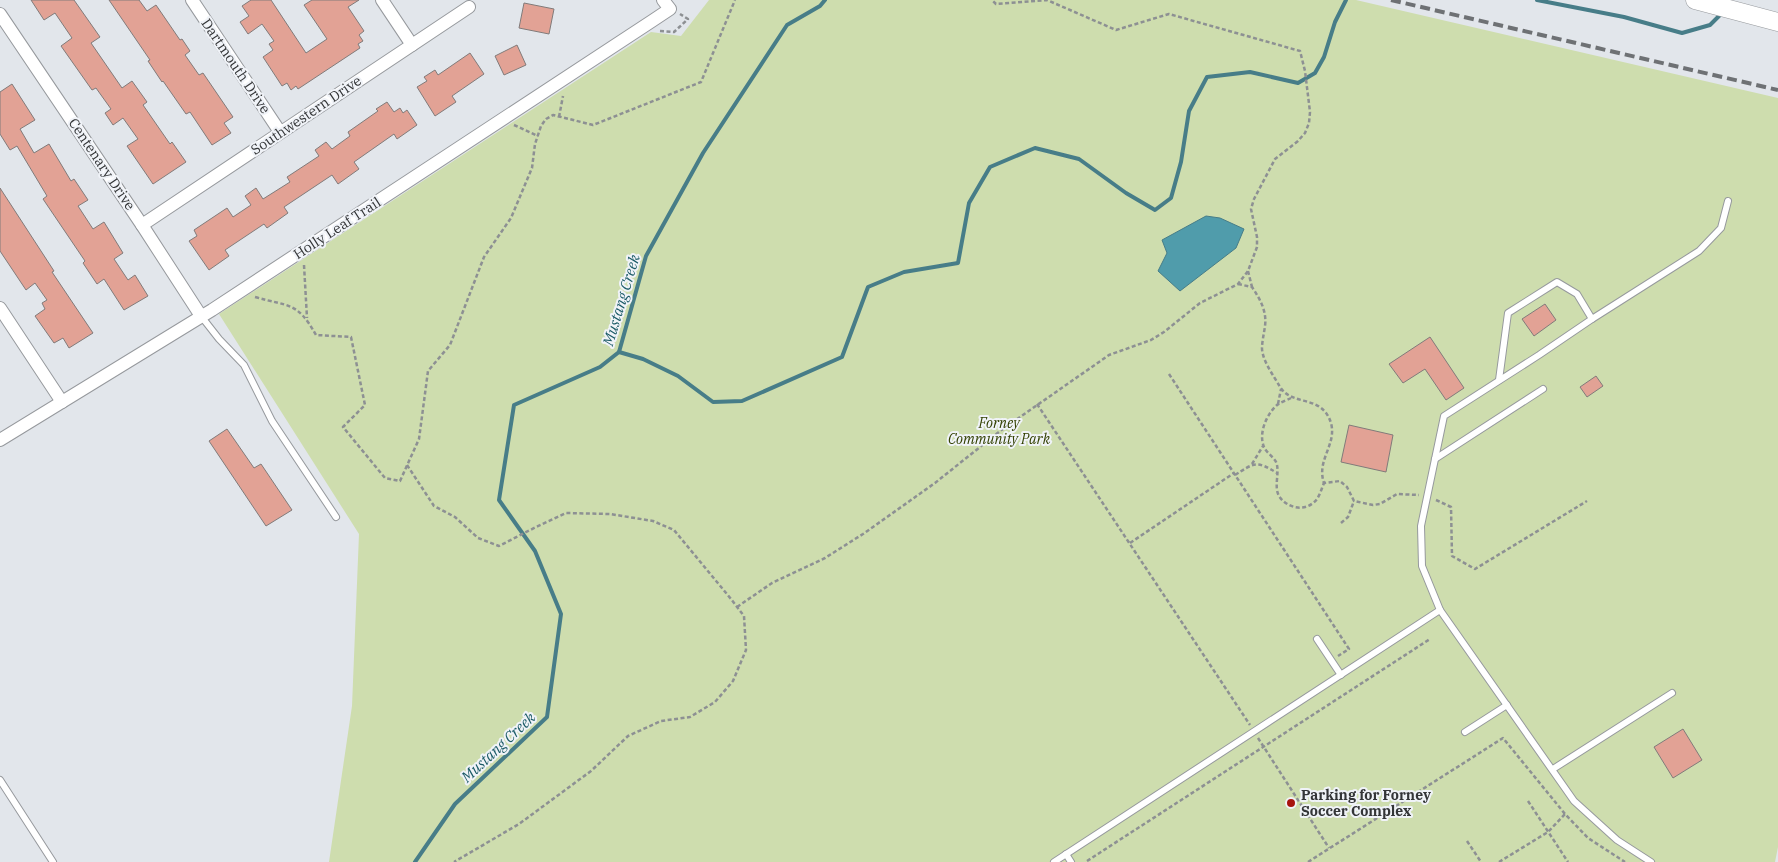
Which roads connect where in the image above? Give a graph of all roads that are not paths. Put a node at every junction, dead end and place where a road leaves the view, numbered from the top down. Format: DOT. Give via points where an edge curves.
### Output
graph roads {
  1 [pos="192,0"];
  2 [pos="382,0"];
  3 [pos="1695,0"];
  4 [pos="666,4"];
  5 [pos="470,7"];
  6 [pos="0,14"];
  7 [pos="1778,22"];
  8 [pos="412,45"];
  9 [pos="280,132"];
  10 [pos="1728,201"];
  11 [pos="142,225"];
  12 [pos="0,308"];
  13 [pos="201,316"];
  14 [pos="1592,319"];
  15 [pos="1499,380"];
  16 [pos="1543,389"];
  17 [pos="62,402"];
  18 [pos="0,440"];
  19 [pos="1435,459"];
  20 [pos="336,517"];
  21 [pos="1440,610"];
  22 [pos="1317,638"];
  23 [pos="1340,675"];
  24 [pos="1672,693"];
  25 [pos="1507,705"];
  26 [pos="1465,732"];
  27 [pos="1553,769"];
  28 [pos="0,780"];
  29 [pos="1066,854"];
  30 [pos="53,862"];
  31 [pos="1054,862"];
  32 [pos="1071,862"];
  33 [pos="1651,862"];
  1 -- 9 [label="street, Dartmouth Drive"];
  2 -- 8 [label="street"];
  3 -- 7 [label="main road"];
  4 -- 13 [label="street, Holly Leaf Trail"];
  5 -- 8 [label="street, Southwestern Drive"];
  6 -- 11 [label="street, Centenary Drive"];
  8 -- 9 [label="street, Southwestern Drive"];
  9 -- 11 [label="street, Southwestern Drive"];
  10 -- 14 [label="lane" via="1721,228 1699,251"];
  11 -- 13 [label="street, Centenary Drive"];
  12 -- 17 [label="street"];
  13 -- 17 [label="street, Holly Leaf Trail"];
  13 -- 20 [label="lane" via="244,365 272,421"];
  14 -- 15 [label="lane"];
  14 -- 15 [label="lane" via="1577,294 1557,282 1508,313"];
  15 -- 19 [label="lane" via="1444,416"];
  16 -- 19 [label="lane"];
  17 -- 18 [label="street, Holly Leaf Trail"];
  19 -- 21 [label="lane" via="1421,526 1422,566"];
  21 -- 23 [label="lane"];
  21 -- 25 [label="lane"];
  22 -- 23 [label="lane"];
  23 -- 29 [label="lane"];
  24 -- 27 [label="lane"];
  25 -- 26 [label="lane"];
  25 -- 27 [label="lane"];
  27 -- 33 [label="lane" via="1574,801 1617,840"];
  28 -- 30 [label="lane"];
  29 -- 31 [label="lane"];
  29 -- 32 [label="lane"];
}
